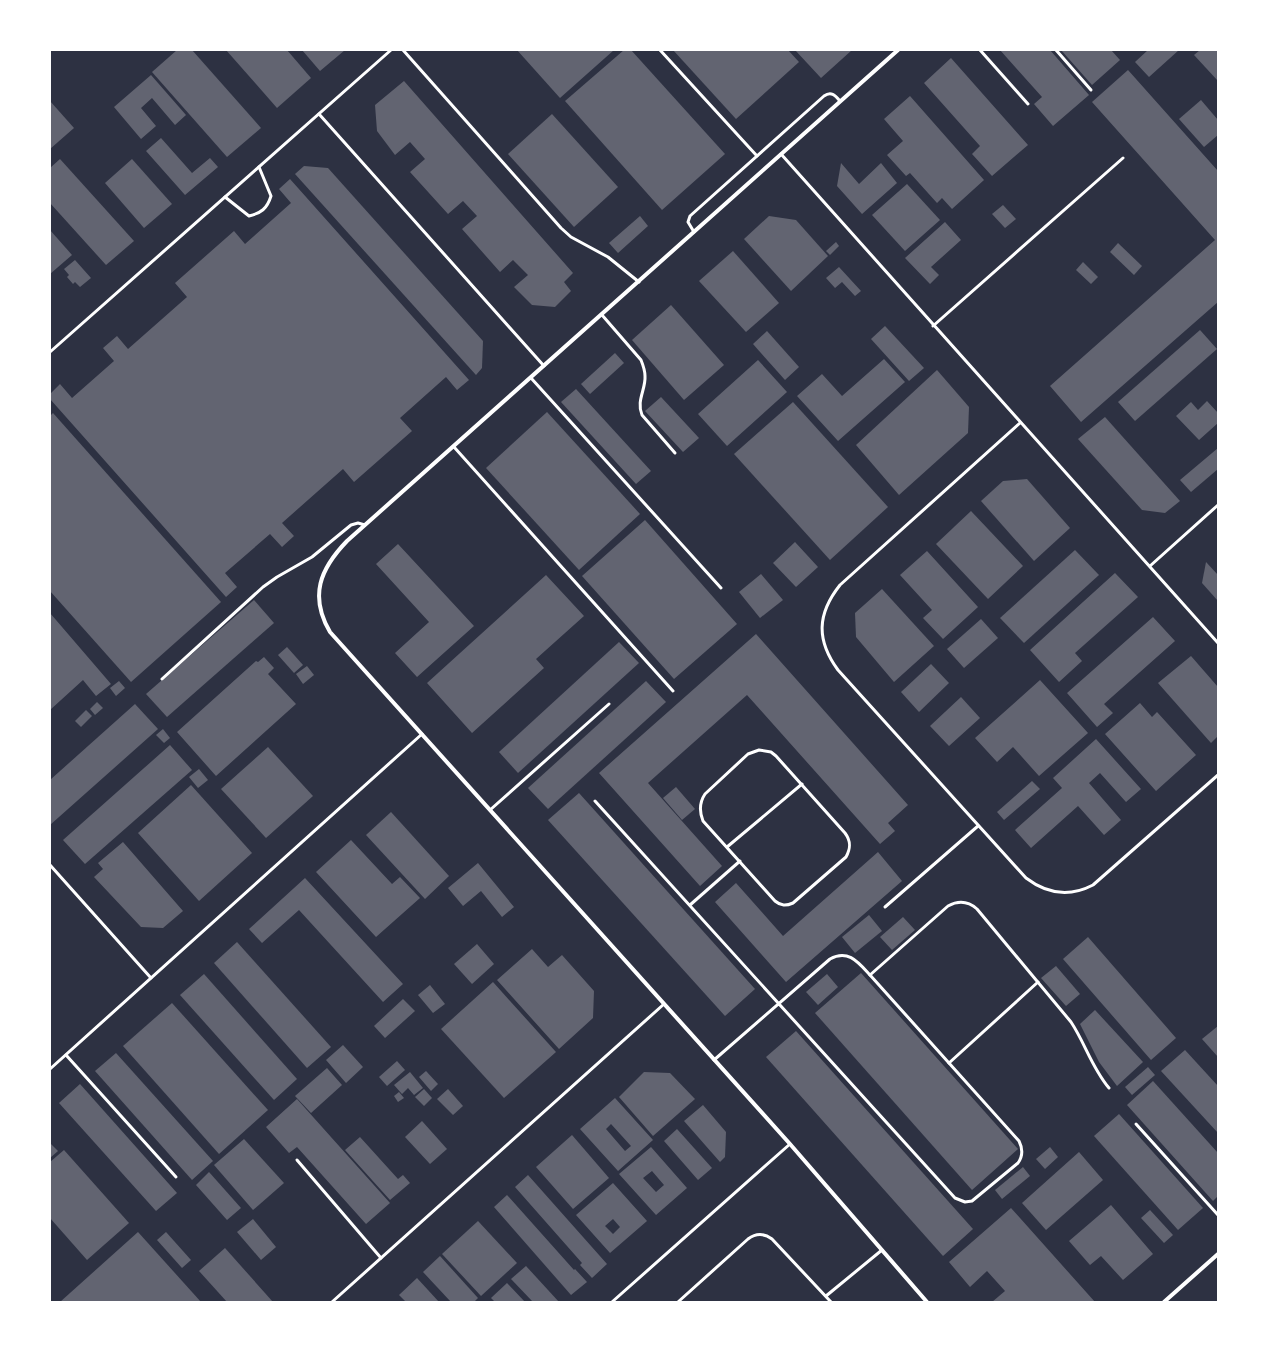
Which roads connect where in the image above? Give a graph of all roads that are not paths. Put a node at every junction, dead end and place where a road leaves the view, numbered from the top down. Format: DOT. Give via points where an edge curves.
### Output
graph roads {
  1 [pos="391,50"];
  2 [pos="403,50"];
  3 [pos="660,50"];
  4 [pos="898,50"];
  5 [pos="980,50"];
  6 [pos="1056,50"];
  7 [pos="1091,90"];
  8 [pos="840,102"];
  9 [pos="1028,104"];
  10 [pos="319,114"];
  11 [pos="781,154"];
  12 [pos="757,156"];
  13 [pos="1123,158"];
  14 [pos="259,167"];
  15 [pos="225,197"];
  16 [pos="694,232"];
  17 [pos="639,282"];
  18 [pos="602,315"];
  19 [pos="933,326"];
  20 [pos="50,352"];
  21 [pos="544,366"];
  22 [pos="531,378"];
  23 [pos="1020,423"];
  24 [pos="454,447"];
  25 [pos="675,452"];
  26 [pos="1218,505"];
  27 [pos="365,526"];
  28 [pos="1150,566"];
  29 [pos="721,588"];
  30 [pos="1218,643"];
  31 [pos="162,679"];
  32 [pos="673,691"];
  33 [pos="609,704"];
  34 [pos="422,734"];
  35 [pos="1218,775"];
  36 [pos="802,784"];
  37 [pos="595,801"];
  38 [pos="490,810"];
  39 [pos="978,826"];
  40 [pos="727,847"];
  41 [pos="740,861"];
  42 [pos="50,866"];
  43 [pos="690,905"];
  44 [pos="885,907"];
  45 [pos="870,975"];
  46 [pos="151,978"];
  47 [pos="1038,982"];
  48 [pos="664,1004"];
  49 [pos="780,1004"];
  50 [pos="66,1055"];
  51 [pos="714,1060"];
  52 [pos="948,1063"];
  53 [pos="50,1070"];
  54 [pos="1109,1088"];
  55 [pos="1136,1124"];
  56 [pos="790,1144"];
  57 [pos="297,1160"];
  58 [pos="176,1177"];
  59 [pos="1218,1215"];
  60 [pos="882,1250"];
  61 [pos="1218,1254"];
  62 [pos="382,1258"];
  63 [pos="826,1296"];
  64 [pos="332,1302"];
  65 [pos="612,1302"];
  66 [pos="678,1302"];
  67 [pos="831,1302"];
  68 [pos="927,1302"];
  69 [pos="1164,1302"];
  1 -- 10 [label="lane"];
  2 -- 17 [label="lane" via="561,228 571,237 608,257"];
  3 -- 12 [label="lane"];
  4 -- 8 [label="street"];
  5 -- 9 [label="lane"];
  6 -- 7 [label="lane"];
  8 -- 11 [label="street"];
  8 -- 12 [label="lane" via="833,94 824,96"];
  10 -- 14 [label="lane"];
  10 -- 21 [label="lane"];
  11 -- 16 [label="street"];
  11 -- 19 [label="lane"];
  12 -- 16 [label="lane" via="690,216 688,224"];
  13 -- 19 [label="lane"];
  14 -- 15 [label="lane"];
  14 -- 15 [label="lane" via="271,196 268,205 260,213 249,216"];
  15 -- 20 [label="lane"];
  16 -- 17 [label="street"];
  17 -- 18 [label="street"];
  18 -- 21 [label="street"];
  18 -- 25 [label="lane" via="641,360 645,377 640,410"];
  19 -- 23 [label="lane"];
  21 -- 22 [label="street"];
  22 -- 24 [label="street"];
  22 -- 29 [label="lane"];
  23 -- 28 [label="lane"];
  23 -- 39 [label="lane" via="840,585 832,595 822,620 825,647 838,670"];
  24 -- 27 [label="street"];
  24 -- 32 [label="lane"];
  26 -- 28 [label="lane"];
  27 -- 31 [label="lane" via="358,523 351,525 312,557 263,587"];
  27 -- 34 [label="street" via="333,557 322,576 319,606 330,632"];
  28 -- 30 [label="lane"];
  33 -- 38 [label="lane"];
  34 -- 38 [label="street"];
  34 -- 46 [label="lane"];
  35 -- 39 [label="lane" via="1101,879 1077,891 1058,893 1033,884"];
  36 -- 40 [label="lane"];
  36 -- 40 [label="lane" via="771,752 759,750 748,754 705,794 700,804 699,810 703,821"];
  36 -- 41 [label="lane" via="848,836 850,849 846,857 793,903 786,905 775,901"];
  37 -- 43 [label="lane"];
  38 -- 48 [label="street"];
  39 -- 44 [label="lane"];
  40 -- 41 [label="lane"];
  41 -- 43 [label="lane"];
  42 -- 46 [label="lane"];
  43 -- 49 [label="lane"];
  45 -- 47 [label="lane" via="948,906 963,902 977,909"];
  45 -- 49 [label="lane" via="853,958 844,955 834,957"];
  45 -- 52 [label="lane"];
  46 -- 50 [label="lane"];
  47 -- 52 [label="lane"];
  47 -- 54 [label="lane" via="1077,1031 1096,1071"];
  48 -- 51 [label="street"];
  48 -- 62 [label="lane"];
  49 -- 51 [label="lane"];
  49 -- 52 [label="lane" via="956,1198 962,1202 969,1202 1018,1163 1022,1150 1019,1142"];
  50 -- 53 [label="lane"];
  50 -- 58 [label="lane"];
  51 -- 56 [label="street"];
  55 -- 59 [label="lane"];
  56 -- 60 [label="street"];
  56 -- 65 [label="lane"];
  57 -- 62 [label="lane"];
  60 -- 63 [label="lane"];
  60 -- 68 [label="street"];
  61 -- 69 [label="street"];
  62 -- 64 [label="lane"];
  63 -- 66 [label="lane" via="772,1239 757,1234 748,1239"];
  63 -- 67 [label="lane"];
}
